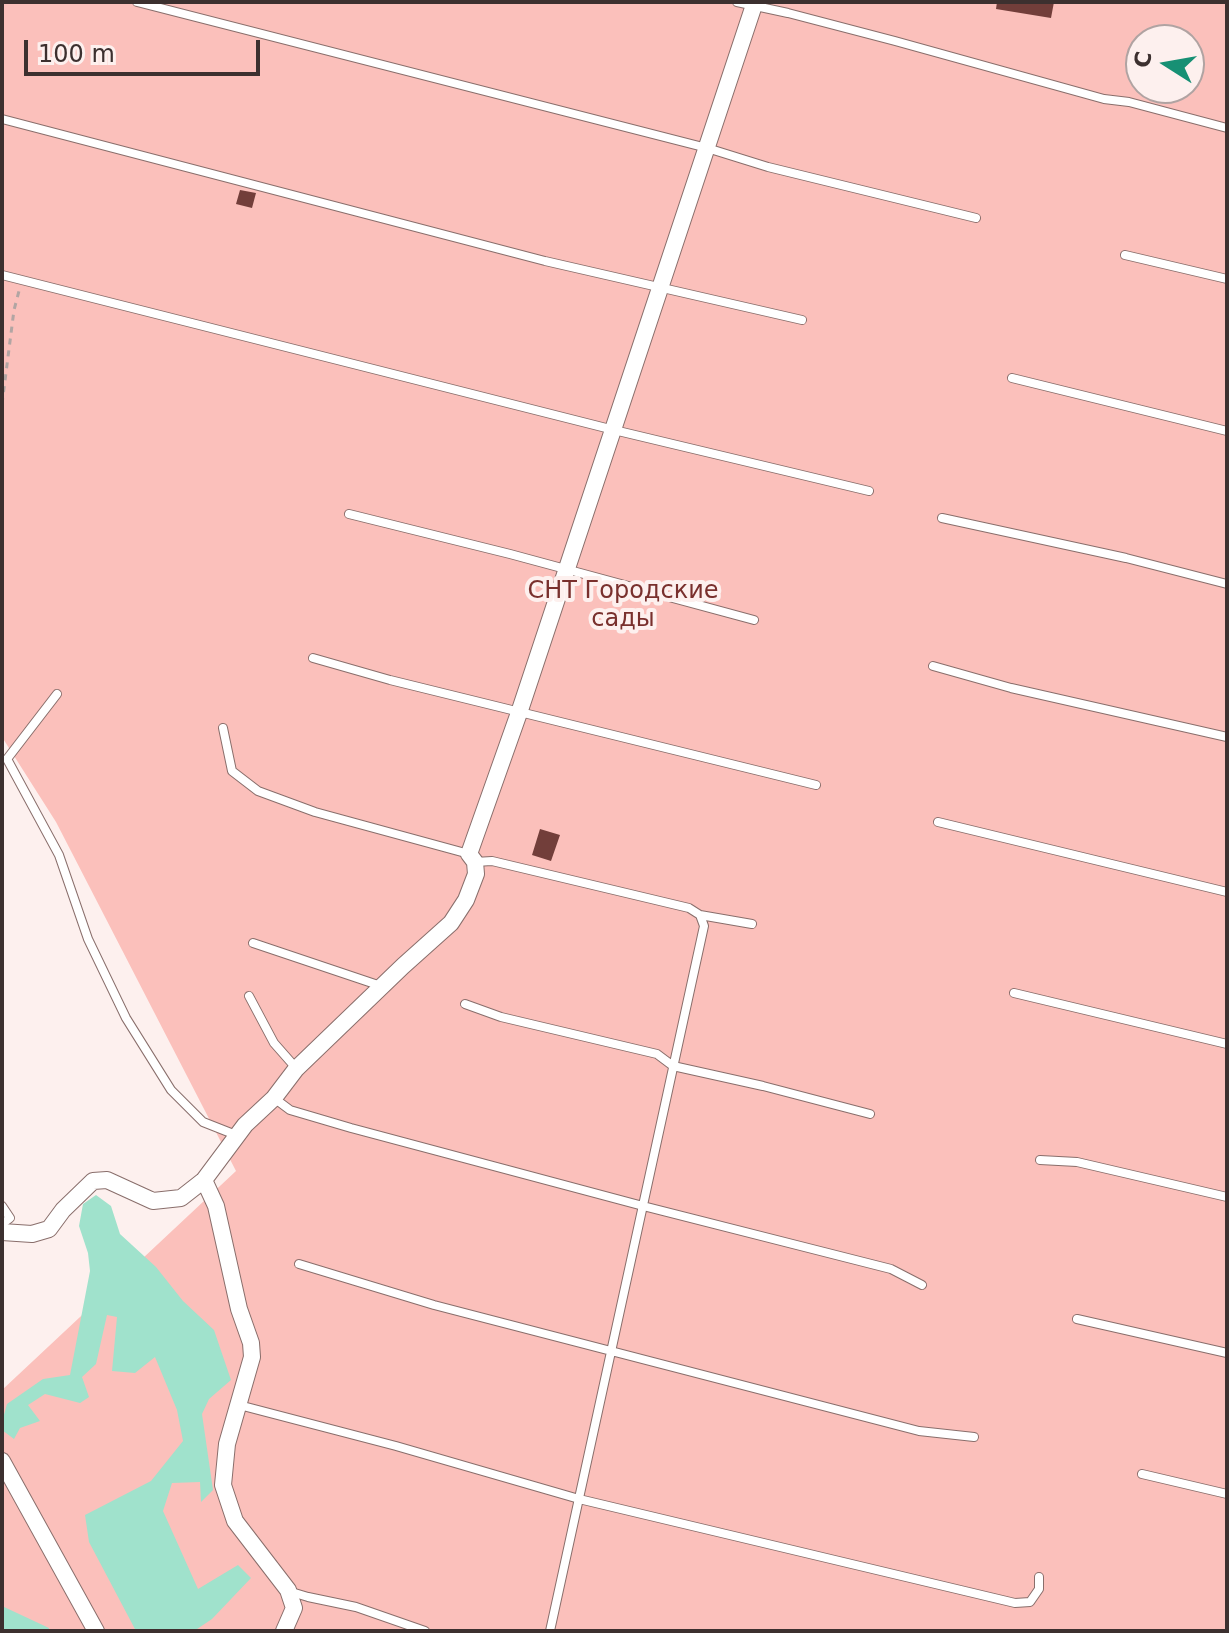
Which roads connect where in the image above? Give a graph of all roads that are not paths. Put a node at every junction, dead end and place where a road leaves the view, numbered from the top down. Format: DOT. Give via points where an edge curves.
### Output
graph roads {
  1 [pos="137,2"];
  2 [pos="737,2"];
  3 [pos="755,4"];
  4 [pos="2,119"];
  5 [pos="1227,128"];
  6 [pos="707,148"];
  7 [pos="976,218"];
  8 [pos="1125,255"];
  9 [pos="2,275"];
  10 [pos="1227,279"];
  11 [pos="662,287"];
  12 [pos="802,320"];
  13 [pos="1012,378"];
  14 [pos="614,430"];
  15 [pos="1227,431"];
  16 [pos="869,491"];
  17 [pos="349,514"];
  18 [pos="942,518"];
  19 [pos="566,569"];
  20 [pos="1227,584"];
  21 [pos="754,620"];
  22 [pos="313,658"];
  23 [pos="933,666"];
  24 [pos="57,694"];
  25 [pos="520,710"];
  26 [pos="223,728"];
  27 [pos="1227,737"];
  28 [pos="816,785"];
  29 [pos="938,822"];
  30 [pos="472,858"];
  31 [pos="1227,892"];
  32 [pos="700,915"];
  33 [pos="752,924"];
  34 [pos="253,943"];
  35 [pos="382,987"];
  36 [pos="1014,993"];
  37 [pos="249,996"];
  38 [pos="465,1004"];
  39 [pos="1227,1044"];
  40 [pos="673,1066"];
  41 [pos="296,1069"];
  42 [pos="274,1098"];
  43 [pos="870,1114"];
  44 [pos="237,1135"];
  45 [pos="1040,1160"];
  46 [pos="204,1180"];
  47 [pos="1227,1197"];
  48 [pos="2,1206"];
  49 [pos="643,1206"];
  50 [pos="2,1224"];
  51 [pos="2,1232"];
  52 [pos="299,1264"];
  53 [pos="922,1285"];
  54 [pos="1077,1319"];
  55 [pos="611,1352"];
  56 [pos="1227,1353"];
  57 [pos="239,1405"];
  58 [pos="974,1437"];
  59 [pos="2,1461"];
  60 [pos="1142,1474"];
  61 [pos="1227,1494"];
  62 [pos="579,1499"];
  63 [pos="1039,1577"];
  64 [pos="288,1590"];
  65 [pos="96,1631"];
  66 [pos="284,1631"];
  67 [pos="425,1631"];
  68 [pos="550,1631"];
  1 -- 6 [label="lane"];
  2 -- 3 [label="lane"];
  3 -- 5 [label="lane"];
  3 -- 6 [label="street"];
  4 -- 11 [label="lane"];
  6 -- 7 [label="lane"];
  6 -- 11 [label="street"];
  8 -- 10 [label="lane"];
  9 -- 14 [label="lane"];
  11 -- 12 [label="lane"];
  11 -- 14 [label="street"];
  13 -- 15 [label="lane"];
  14 -- 16 [label="lane"];
  14 -- 19 [label="street"];
  17 -- 19 [label="lane"];
  18 -- 20 [label="lane"];
  19 -- 21 [label="lane"];
  19 -- 25 [label="street"];
  22 -- 25 [label="lane"];
  23 -- 27 [label="lane"];
  24 -- 44 [label="lane" via="7,759 59,855 88,939 126,1018 171,1090 203,1122"];
  25 -- 28 [label="lane"];
  25 -- 30 [label="street"];
  26 -- 30 [label="lane" via="232,771 258,791"];
  29 -- 31 [label="lane"];
  30 -- 32 [label="lane" via="674,904"];
  30 -- 35 [label="street" via="476,874 451,923"];
  32 -- 33 [label="lane"];
  32 -- 40 [label="lane" via="704,926"];
  34 -- 35 [label="lane"];
  35 -- 41 [label="street"];
  36 -- 39 [label="lane"];
  37 -- 41 [label="lane" via="274,1043"];
  38 -- 40 [label="lane" via="657,1054"];
  40 -- 43 [label="lane"];
  40 -- 49 [label="lane"];
  41 -- 42 [label="street"];
  42 -- 44 [label="street"];
  42 -- 49 [label="lane" via="290,1110 351,1128"];
  44 -- 46 [label="street"];
  45 -- 47 [label="lane" via="1077,1162"];
  46 -- 51 [label="street" via="181,1198 153,1201 107,1180 93,1181 49,1229"];
  46 -- 57 [label="street" via="216,1206 251,1343"];
  48 -- 50 [label="lane" via="10,1218"];
  49 -- 53 [label="lane" via="891,1269"];
  49 -- 55 [label="lane"];
  52 -- 55 [label="lane"];
  54 -- 56 [label="lane"];
  55 -- 58 [label="lane" via="919,1431"];
  55 -- 62 [label="lane"];
  57 -- 62 [label="lane"];
  57 -- 64 [label="street" via="227,1444 223,1485 235,1521"];
  59 -- 65 [label="street"];
  60 -- 61 [label="lane"];
  62 -- 63 [label="lane" via="1015,1603 1030,1602 1039,1589"];
  62 -- 68 [label="lane"];
  64 -- 66 [label="street" via="294,1608"];
  64 -- 67 [label="lane"];
}
